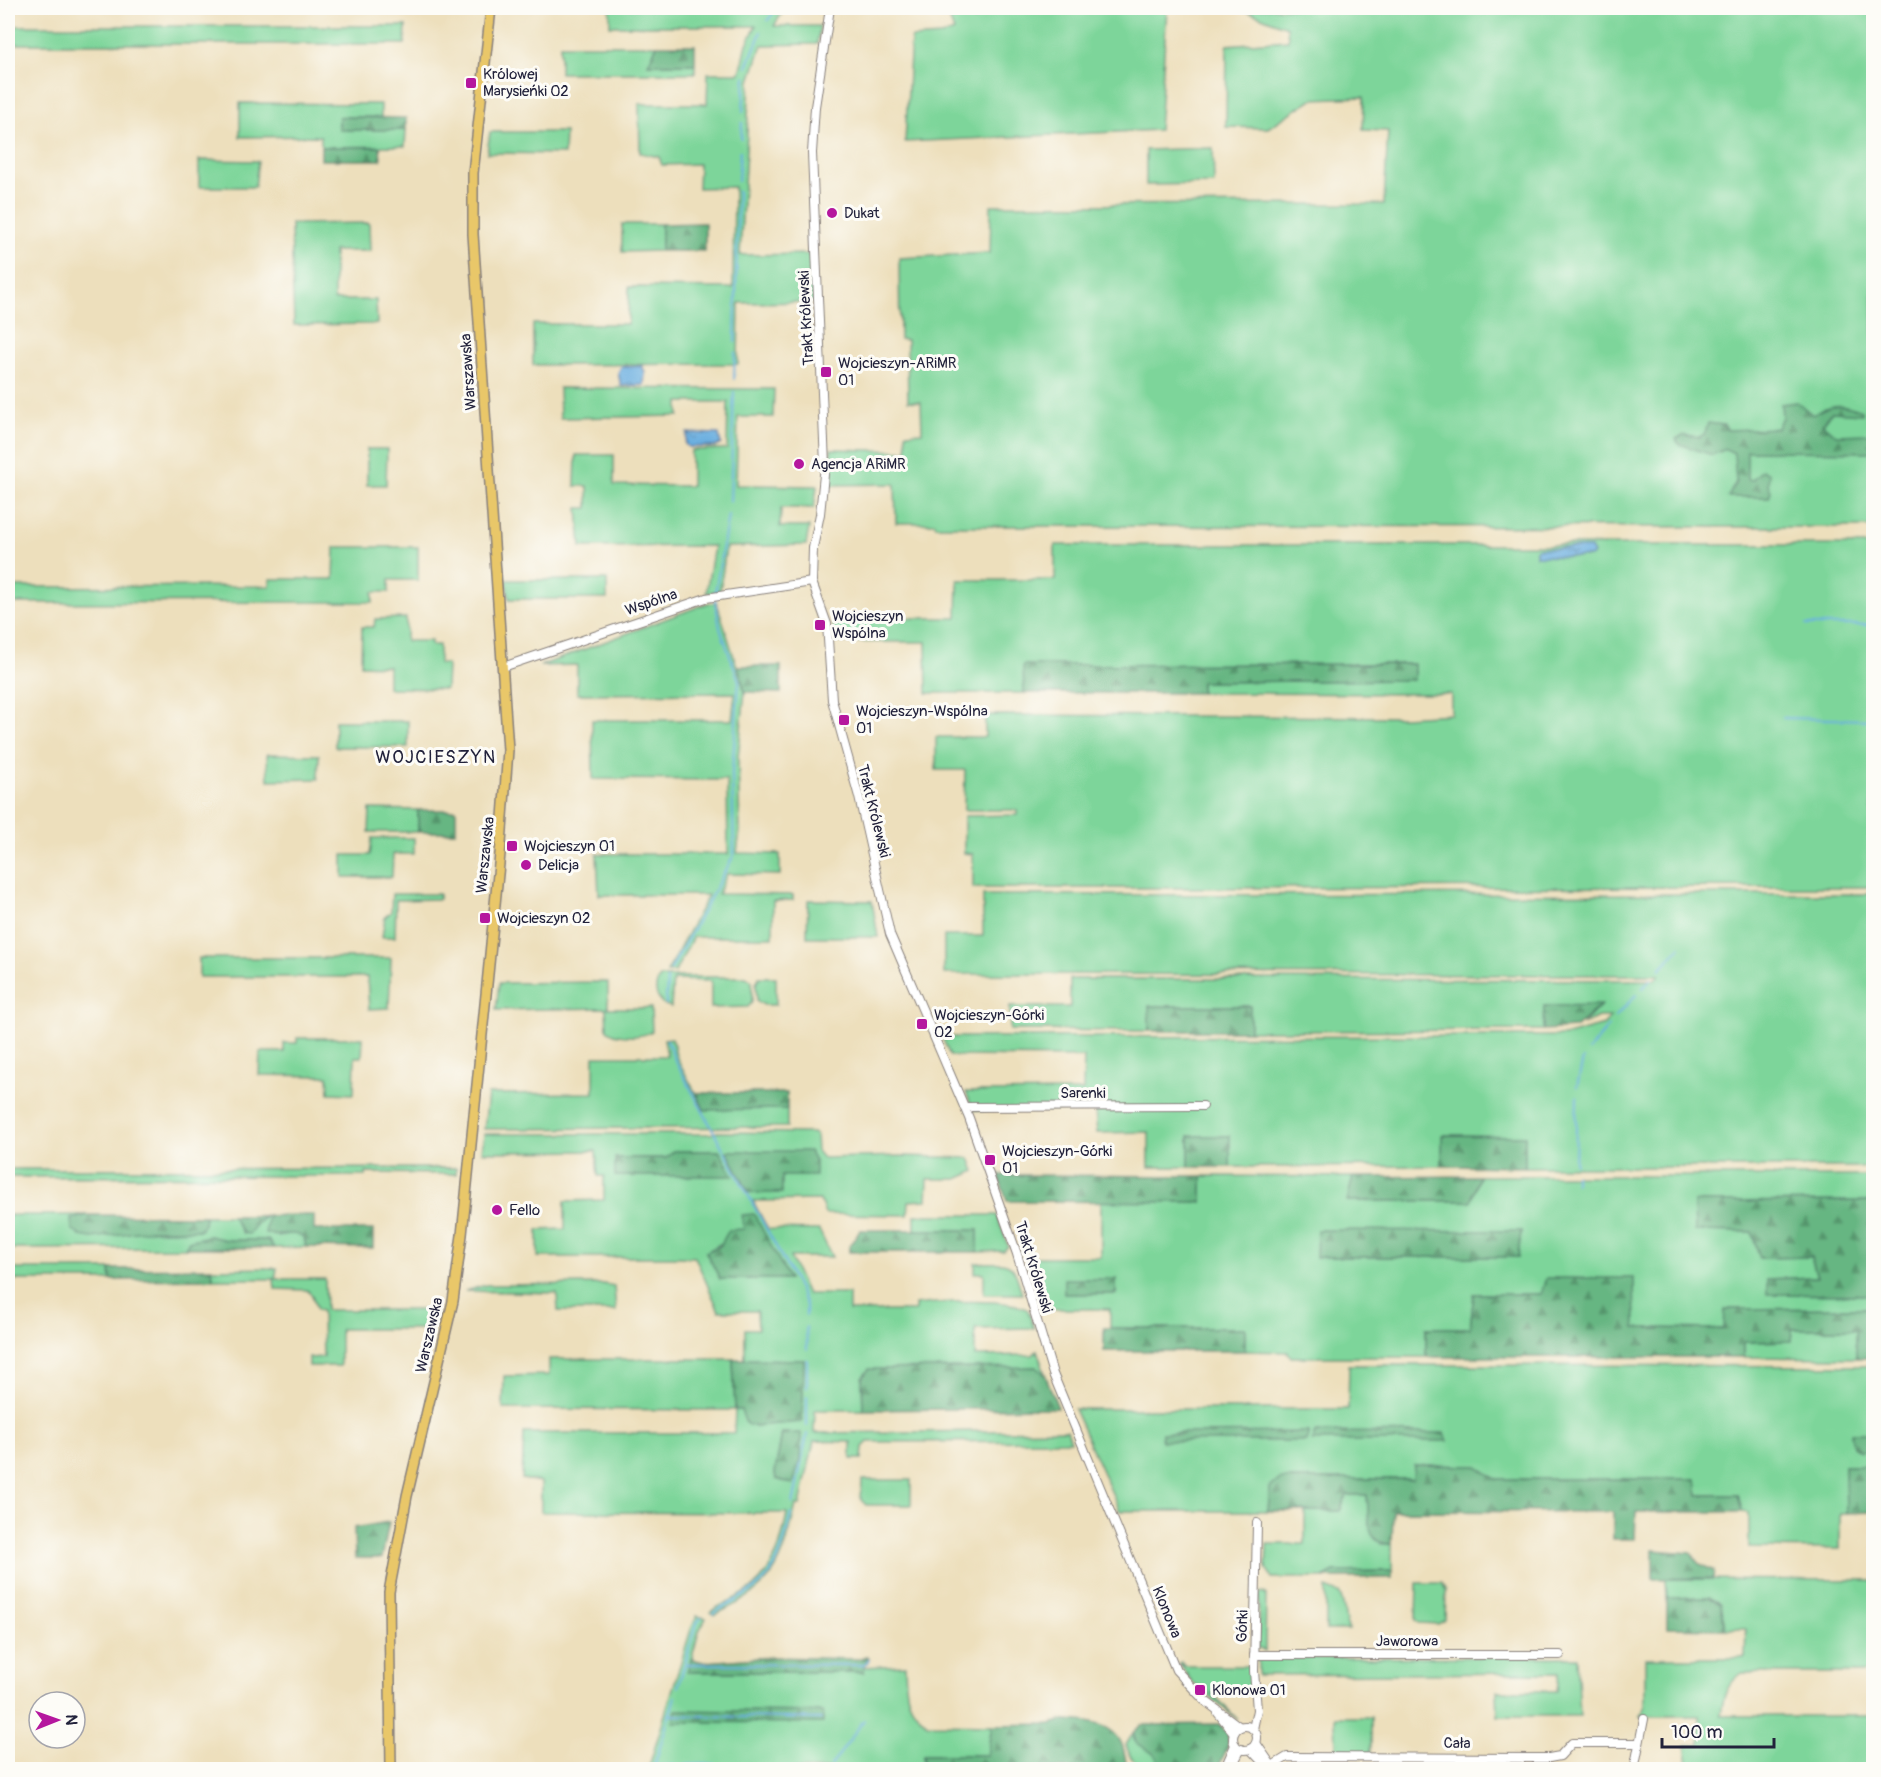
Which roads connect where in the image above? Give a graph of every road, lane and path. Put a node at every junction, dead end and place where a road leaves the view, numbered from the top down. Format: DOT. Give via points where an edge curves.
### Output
graph roads {
  1 [pos="491,8"];
  2 [pos="830,8"];
  3 [pos="812,582"];
  4 [pos="503,667"];
  5 [pos="1203,1106"];
  6 [pos="964,1107"];
  7 [pos="1112,1512"];
  8 [pos="1257,1523"];
  9 [pos="1254,1655"];
  10 [pos="1560,1655"];
  11 [pos="1644,1719"];
  12 [pos="1253,1729"];
  13 [pos="1237,1730"];
  14 [pos="1638,1743"];
  15 [pos="1246,1746"];
  16 [pos="1272,1768"];
  17 [pos="391,1770"];
  18 [pos="1224,1770"];
  19 [pos="1230,1770"];
  20 [pos="1634,1770"];
  1 -- 4 [label="main road, Warszawska" via="472,213"];
  2 -- 3 [label="street, Trakt Królewski" via="812,153 825,465"];
  3 -- 4 [label="street, Wspólna" via="706,598"];
  3 -- 6 [label="street, Trakt Królewski" via="827,624 832,699 890,934"];
  4 -- 17 [label="main road, Warszawska" via="508,750 506,794 462,1235 453,1301 407,1496 389,1592"];
  5 -- 6 [label="street, Sarenki"];
  6 -- 7 [label="street, Trakt Królewski" via="1017,1254 1053,1374"];
  7 -- 13 [label="street, Klonowa" via="1176,1670"];
  8 -- 9 [label="street, Górki"];
  9 -- 10 [label="street, Jaworowa"];
  9 -- 12 [label="street, Górki" via="1257,1710"];
  11 -- 14 [label="street"];
  12 -- 13 [label="street"];
  12 -- 15 [label="street, Górki" via="1257,1735"];
  13 -- 15 [label="street"];
  14 -- 16 [label="street, Cała" via="1572,1743 1560,1756 1549,1758 1287,1757"];
  14 -- 20 [label="street"];
  15 -- 16 [label="street"];
  15 -- 18 [label="street"];
  15 -- 19 [label="street"];
}
